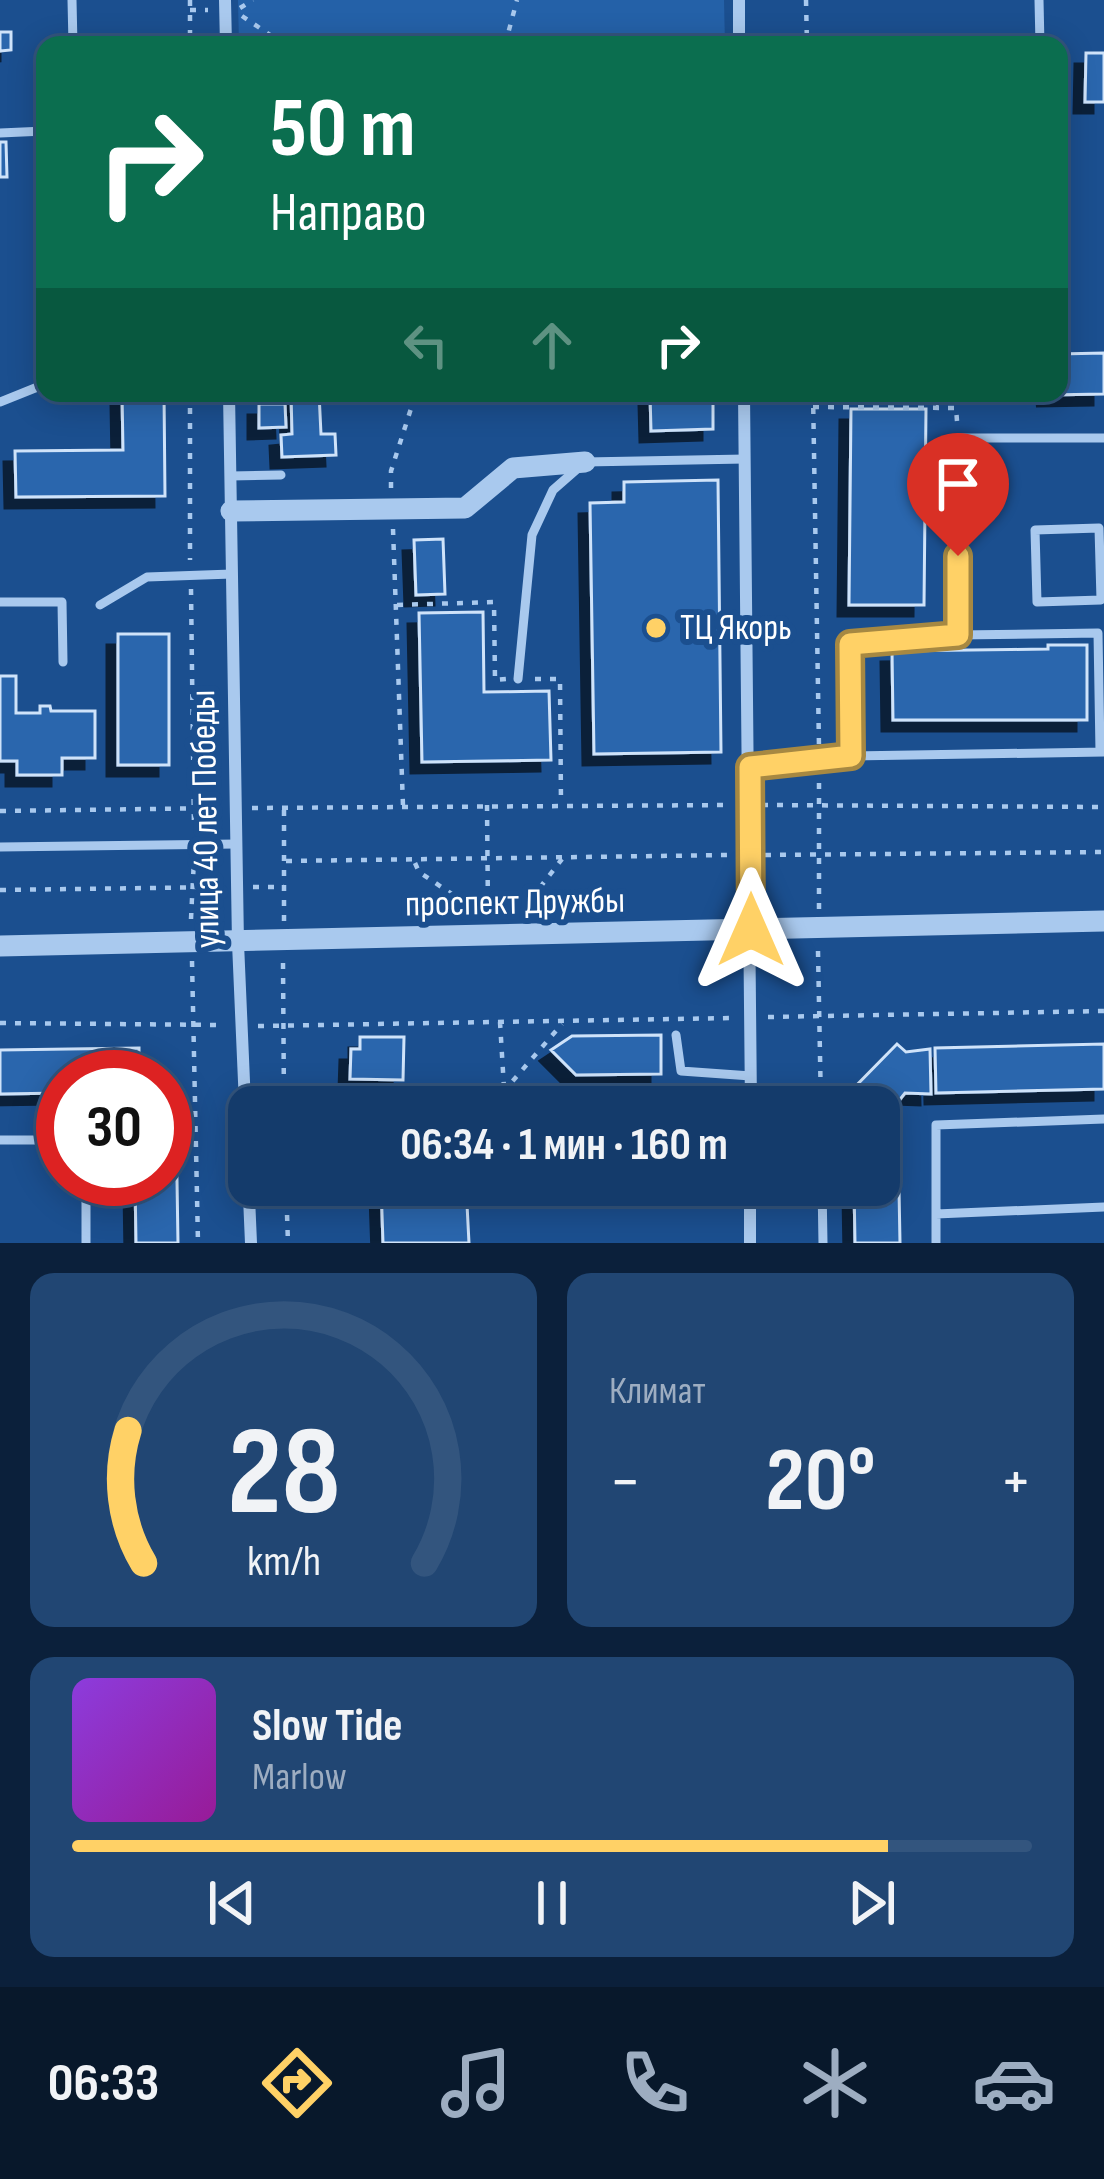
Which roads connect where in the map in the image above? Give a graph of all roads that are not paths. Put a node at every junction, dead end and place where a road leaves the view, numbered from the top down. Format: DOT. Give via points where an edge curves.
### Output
graph roads {
  1 [pos="72,0"];
  2 [pos="225,0"];
  3 [pos="739,0"];
  4 [pos="1039,0"];
  5 [pos="73,36"];
  6 [pos="226,36"];
  7 [pos="739,36"];
  8 [pos="1040,36"];
  9 [pos="36,131"];
  10 [pos="0,133"];
  11 [pos="36,388"];
  12 [pos="0,402"];
  13 [pos="229,402"];
  14 [pos="744,402"];
  15 [pos="1104,438"];
  16 [pos="745,459"];
  17 [pos="585,462"];
  18 [pos="281,475"];
  19 [pos="230,476"];
  20 [pos="231,511"];
  21 [pos="232,574"];
  22 [pos="1103,588"];
  23 [pos="0,602"];
  24 [pos="100,605"];
  25 [pos="958,635"];
  26 [pos="63,662"];
  27 [pos="518,679"];
  28 [pos="1102,752"];
  29 [pos="851,756"];
  30 [pos="750,767"];
  31 [pos="237,844"];
  32 [pos="0,847"];
  33 [pos="1104,922"];
  34 [pos="751,930"];
  35 [pos="238,943"];
  36 [pos="0,946"];
  37 [pos="676,1035"];
  38 [pos="751,1076"];
  39 [pos="751,1086"];
  40 [pos="1104,1119"];
  41 [pos="0,1140"];
  42 [pos="36,1140"];
  43 [pos="86,1206"];
  44 [pos="750,1206"];
  45 [pos="822,1206"];
  46 [pos="1104,1207"];
  47 [pos="936,1214"];
  48 [pos="86,1243"];
  49 [pos="251,1243"];
  50 [pos="750,1243"];
  51 [pos="823,1243"];
  52 [pos="936,1243"];
  1 -- 5 [label="lane"];
  2 -- 6 [label="street"];
  3 -- 7 [label="street"];
  4 -- 8 [label="lane"];
  9 -- 10 [label="lane"];
  11 -- 12 [label="lane"];
  13 -- 19 [label="street, улица 40 лет Победы"];
  14 -- 16 [label="street"];
  15 -- 25 [label="lane" via="958,438"];
  16 -- 17 [label="lane"];
  16 -- 30 [label="street"];
  17 -- 20 [label="street" via="513,468 465,508"];
  17 -- 27 [label="lane" via="553,490 532,535"];
  18 -- 19 [label="lane"];
  19 -- 20 [label="street, улица 40 лет Победы"];
  20 -- 21 [label="street, улица 40 лет Победы"];
  21 -- 24 [label="lane" via="147,578"];
  21 -- 31 [label="street, улица 40 лет Победы"];
  22 -- 22 [label="lane" via="1101,600 1036,602 1035,530 1099,528"];
  23 -- 26 [label="lane" via="62,602"];
  25 -- 28 [label="lane" via="1098,633"];
  25 -- 29 [label="lane" via="850,644"];
  28 -- 29 [label="lane"];
  29 -- 30 [label="lane"];
  30 -- 34 [label="street"];
  31 -- 32 [label="lane"];
  31 -- 35 [label="street, улица 40 лет Победы"];
  33 -- 34 [label="street, проспект Дружбы"];
  34 -- 35 [label="street, проспект Дружбы"];
  34 -- 38 [label="street"];
  35 -- 36 [label="street, проспект Дружбы"];
  35 -- 49 [label="street, улица 40 лет Победы"];
  37 -- 38 [label="lane" via="681,1071"];
  38 -- 39 [label="street"];
  40 -- 47 [label="lane" via="936,1125"];
  41 -- 42 [label="lane"];
  43 -- 48 [label="lane"];
  44 -- 50 [label="street"];
  45 -- 51 [label="lane"];
  46 -- 47 [label="lane"];
  47 -- 52 [label="lane"];
}
